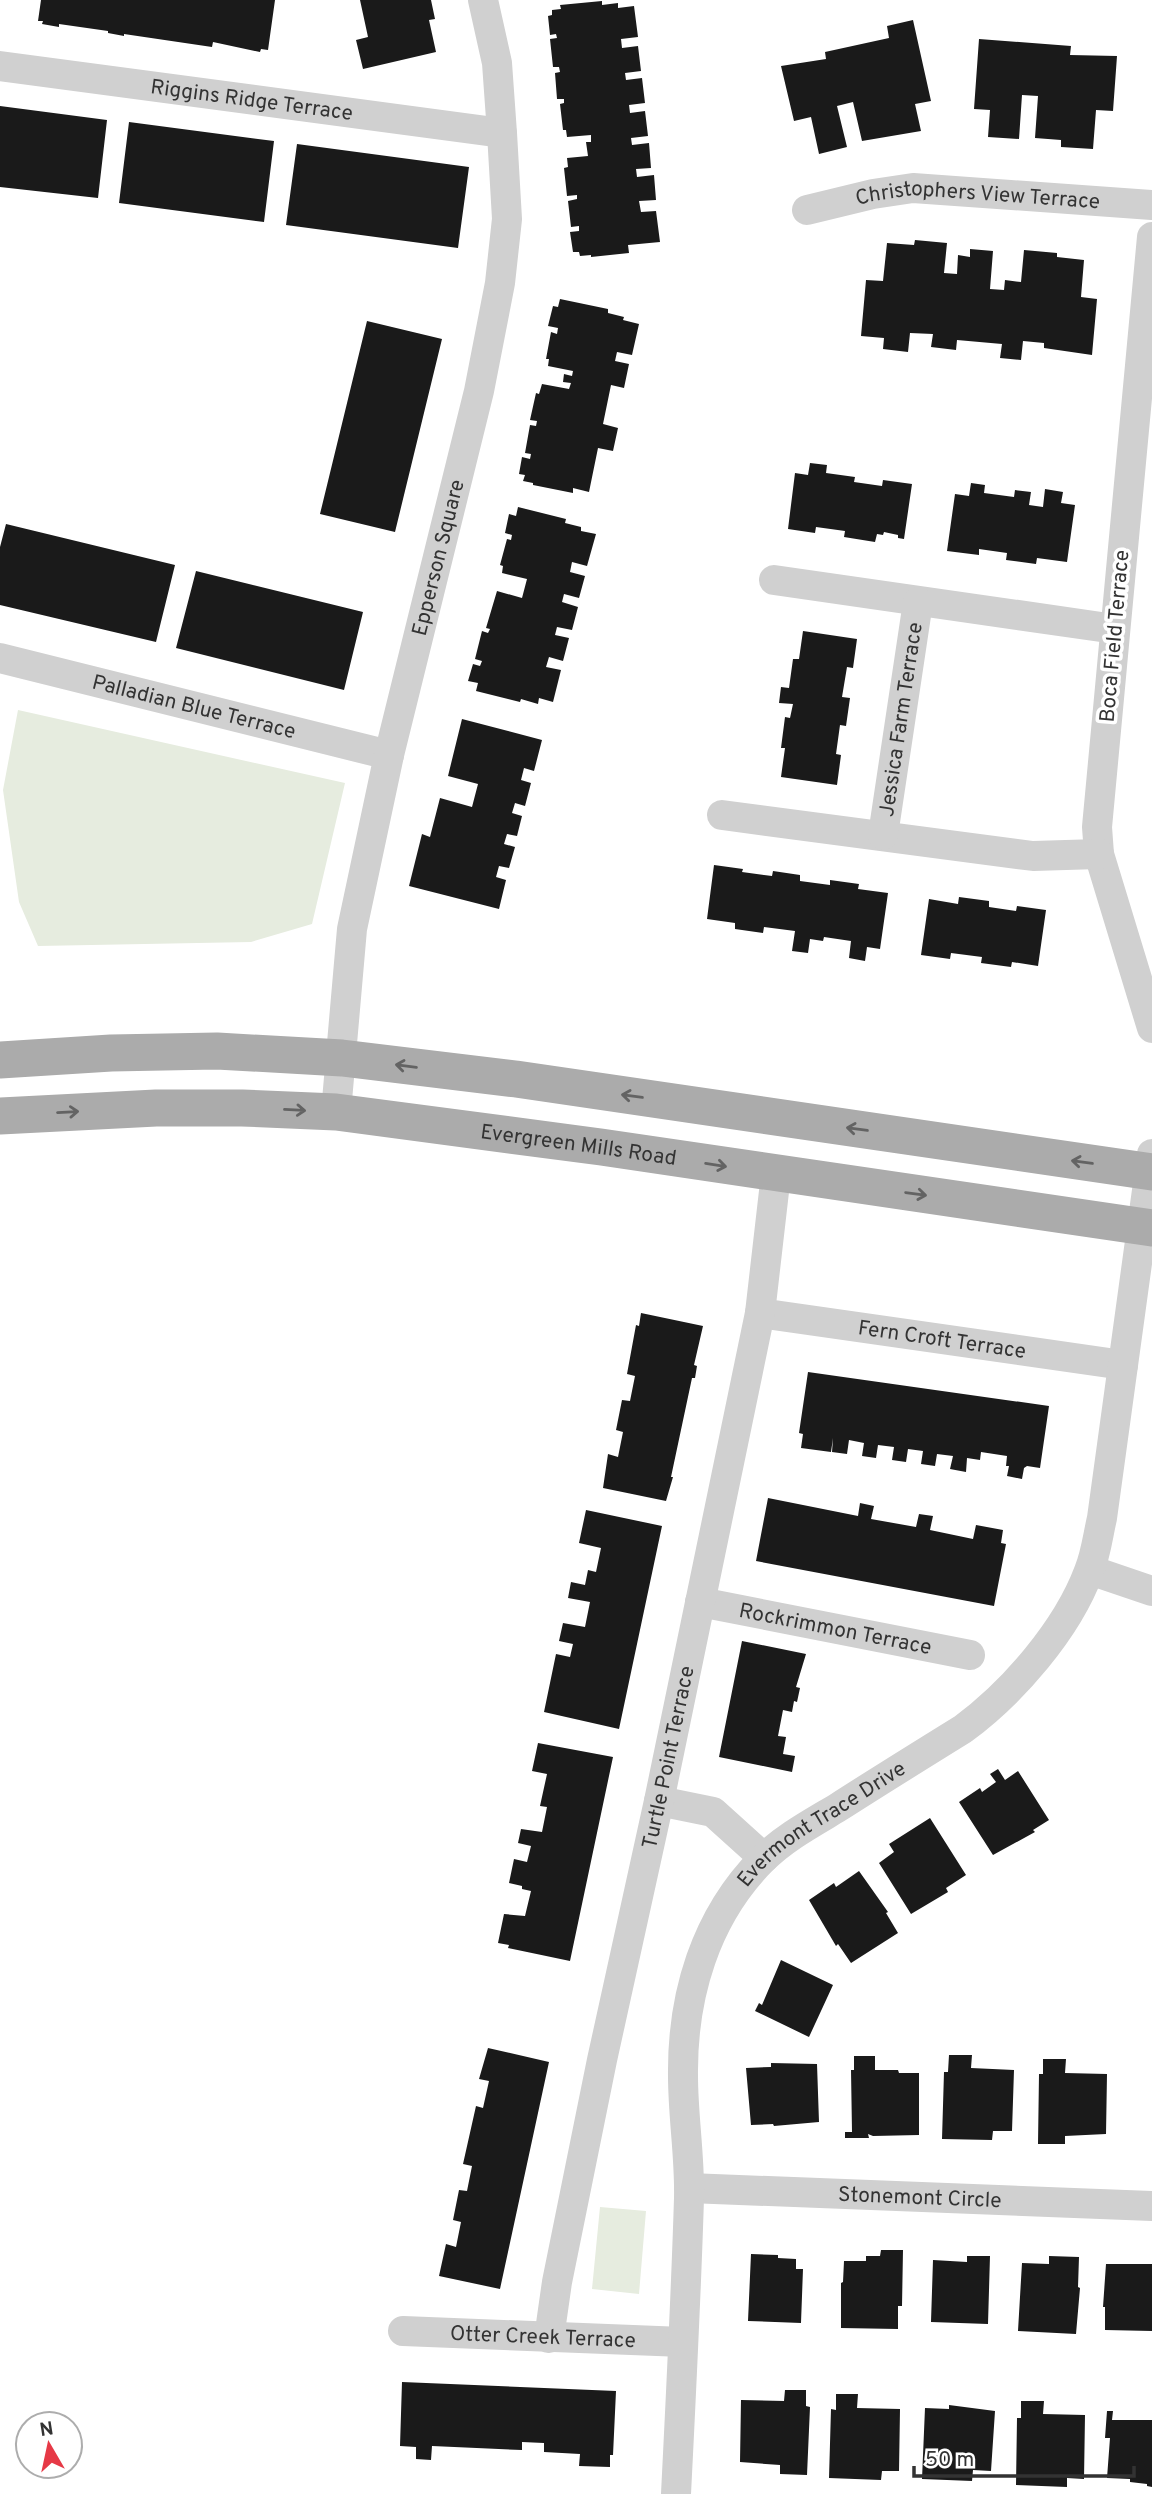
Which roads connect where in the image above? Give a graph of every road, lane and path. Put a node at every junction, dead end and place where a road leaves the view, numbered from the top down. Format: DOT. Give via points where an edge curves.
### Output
graph roads {
  1 [pos="483,0"];
  2 [pos="0,66"];
  3 [pos="502,133"];
  4 [pos="1152,205"];
  5 [pos="807,210"];
  6 [pos="1152,237"];
  7 [pos="774,580"];
  8 [pos="918,602"];
  9 [pos="1115,629"];
  10 [pos="0,657"];
  11 [pos="389,755"];
  12 [pos="722,815"];
  13 [pos="883,835"];
  14 [pos="1100,854"];
  15 [pos="1152,1028"];
  16 [pos="342,1058"];
  17 [pos="0,1060"];
  18 [pos="336,1112"];
  19 [pos="0,1116"];
  20 [pos="1151,1166"];
  21 [pos="776,1174"];
  22 [pos="1147,1227"];
  23 [pos="760,1313"];
  24 [pos="1123,1365"];
  25 [pos="1090,1570"];
  26 [pos="1152,1591"];
  27 [pos="700,1602"];
  28 [pos="970,1655"];
  29 [pos="659,1801"];
  30 [pos="764,1858"];
  31 [pos="689,2188"];
  32 [pos="1152,2206"];
  33 [pos="403,2331"];
  34 [pos="549,2337"];
  35 [pos="683,2342"];
  36 [pos="676,2494"];
  1 -- 3 [label="street, Epperson Square" via="497,63"];
  2 -- 3 [label="street, Riggins Ridge Terrace"];
  3 -- 11 [label="street, Epperson Square" via="507,219 500,283 479,391"];
  4 -- 5 [label="street, Christophers View Terrace" via="913,188"];
  6 -- 9 [label="street, Boca Field Terrace"];
  7 -- 8 [label="street, Jessica Farm Terrace"];
  8 -- 9 [label="street, Jessica Farm Terrace"];
  8 -- 13 [label="street, Jessica Farm Terrace"];
  9 -- 14 [label="street, Boca Field Terrace" via="1099,795"];
  10 -- 11 [label="street, Palladian Blue Terrace"];
  11 -- 16 [label="street, Epperson Square" via="352,929"];
  12 -- 13 [label="street, Jessica Farm Terrace"];
  13 -- 14 [label="street, Jessica Farm Terrace" via="1033,856"];
  14 -- 15 [label="street, Boca Field Terrace"];
  16 -- 17 [label="main road" via="217,1051"];
  16 -- 18 [label="street, Epperson Square"];
  20 -- 16 [label="main road, one-way"];
  19 -- 18 [label="main road, Evergreen Mills Road, one-way" via="156,1108"];
  18 -- 21 [label="main road, Evergreen Mills Road, one-way"];
  20 -- 22 [label="street"];
  21 -- 22 [label="main road, Evergreen Mills Road, one-way"];
  21 -- 23 [label="street, Turtle Point Terrace"];
  22 -- 24 [label="street, Evermont Trace Drive"];
  23 -- 24 [label="street, Fern Croft Terrace"];
  23 -- 27 [label="street, Turtle Point Terrace"];
  24 -- 25 [label="street, Evermont Trace Drive" via="1102,1518"];
  25 -- 26 [label="street"];
  25 -- 30 [label="street, Evermont Trace Drive" via="1044,1648 986,1712"];
  27 -- 28 [label="street, Rockrimmon Terrace"];
  27 -- 29 [label="street, Turtle Point Terrace"];
  29 -- 30 [label="street" via="713,1812"];
  29 -- 34 [label="street, Turtle Point Terrace" via="602,2060"];
  30 -- 31 [label="street, Evermont Trace Drive" via="713,1927 687,2003 683,2079"];
  31 -- 32 [label="street, Stonemont Circle"];
  31 -- 35 [label="street, Evermont Trace Drive"];
  33 -- 34 [label="street, Otter Creek Terrace"];
  34 -- 35 [label="street, Otter Creek Terrace"];
  35 -- 36 [label="street, Evermont Trace Drive"];
}
